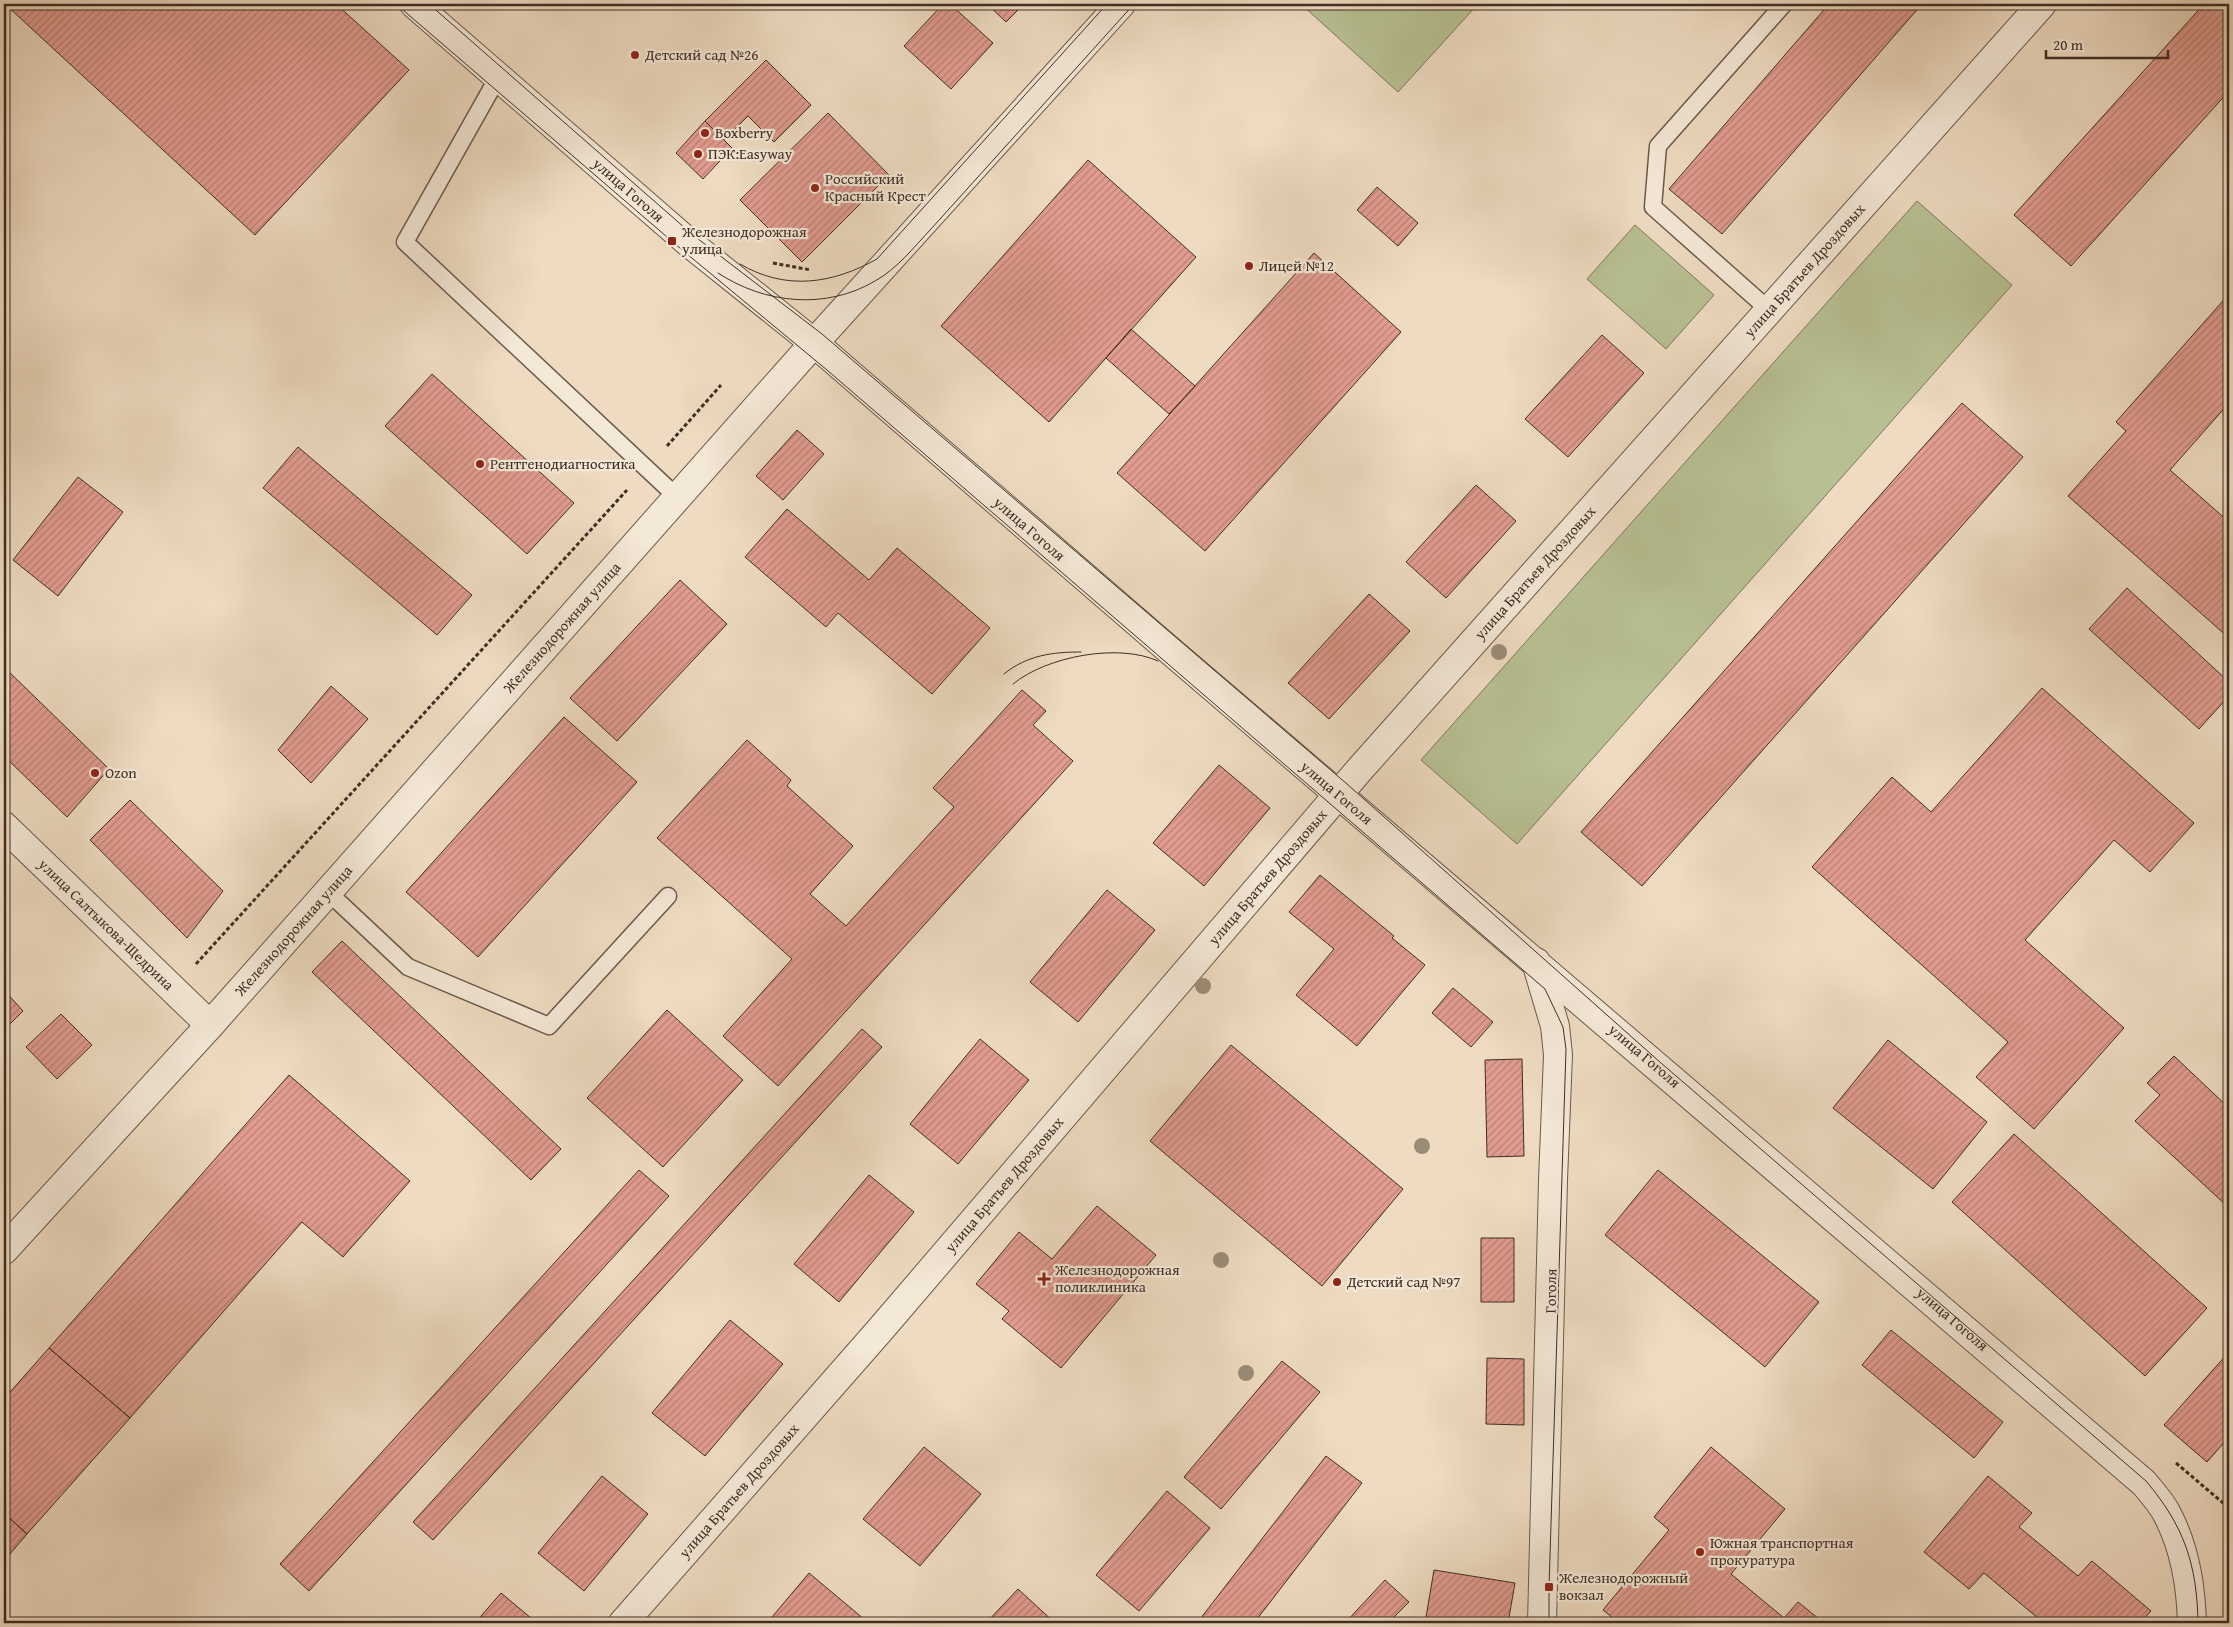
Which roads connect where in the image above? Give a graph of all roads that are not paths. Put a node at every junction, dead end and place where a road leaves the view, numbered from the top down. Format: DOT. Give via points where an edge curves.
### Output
graph roads {
  1 [pos="414,4"];
  2 [pos="1121,4"];
  3 [pos="1784,4"];
  4 [pos="2042,4"];
  5 [pos="498,77"];
  6 [pos="1769,310"];
  7 [pos="814,343"];
  8 [pos="677,497"];
  9 [pos="1339,793"];
  10 [pos="4,826"];
  11 [pos="328,892"];
  12 [pos="668,896"];
  13 [pos="1536,962"];
  14 [pos="210,1025"];
  15 [pos="4,1250"];
  16 [pos="623,1623"];
  17 [pos="1542,1623"];
  18 [pos="2192,1623"];
  1 -- 5 [label="street, улица Гоголя"];
  2 -- 7 [label="street, Железнодорожная улица"];
  3 -- 6 [label="lane" via="1658,146 1653,207"];
  4 -- 6 [label="street, улица Братьев Дроздовых"];
  5 -- 7 [label="street, улица Гоголя" via="688,242"];
  5 -- 8 [label="lane" via="405,242"];
  6 -- 9 [label="street, улица Братьев Дроздовых"];
  7 -- 8 [label="street, Железнодорожная улица"];
  7 -- 9 [label="street, улица Гоголя"];
  8 -- 11 [label="street, Железнодорожная улица"];
  9 -- 13 [label="street, улица Гоголя"];
  9 -- 16 [label="street, улица Братьев Дроздовых" via="893,1315"];
  10 -- 14 [label="street, улица Салтыкова-Щедрина"];
  11 -- 12 [label="lane" via="408,967 549,1026"];
  11 -- 14 [label="street, Железнодорожная улица"];
  13 -- 17 [label="street, Гоголя" via="1555,1026 1558,1056"];
  13 -- 18 [label="street, улица Гоголя" via="2144,1483 2168,1515 2178,1541 2189,1585"];
  14 -- 15 [label="street, Железнодорожная улица"];
}
